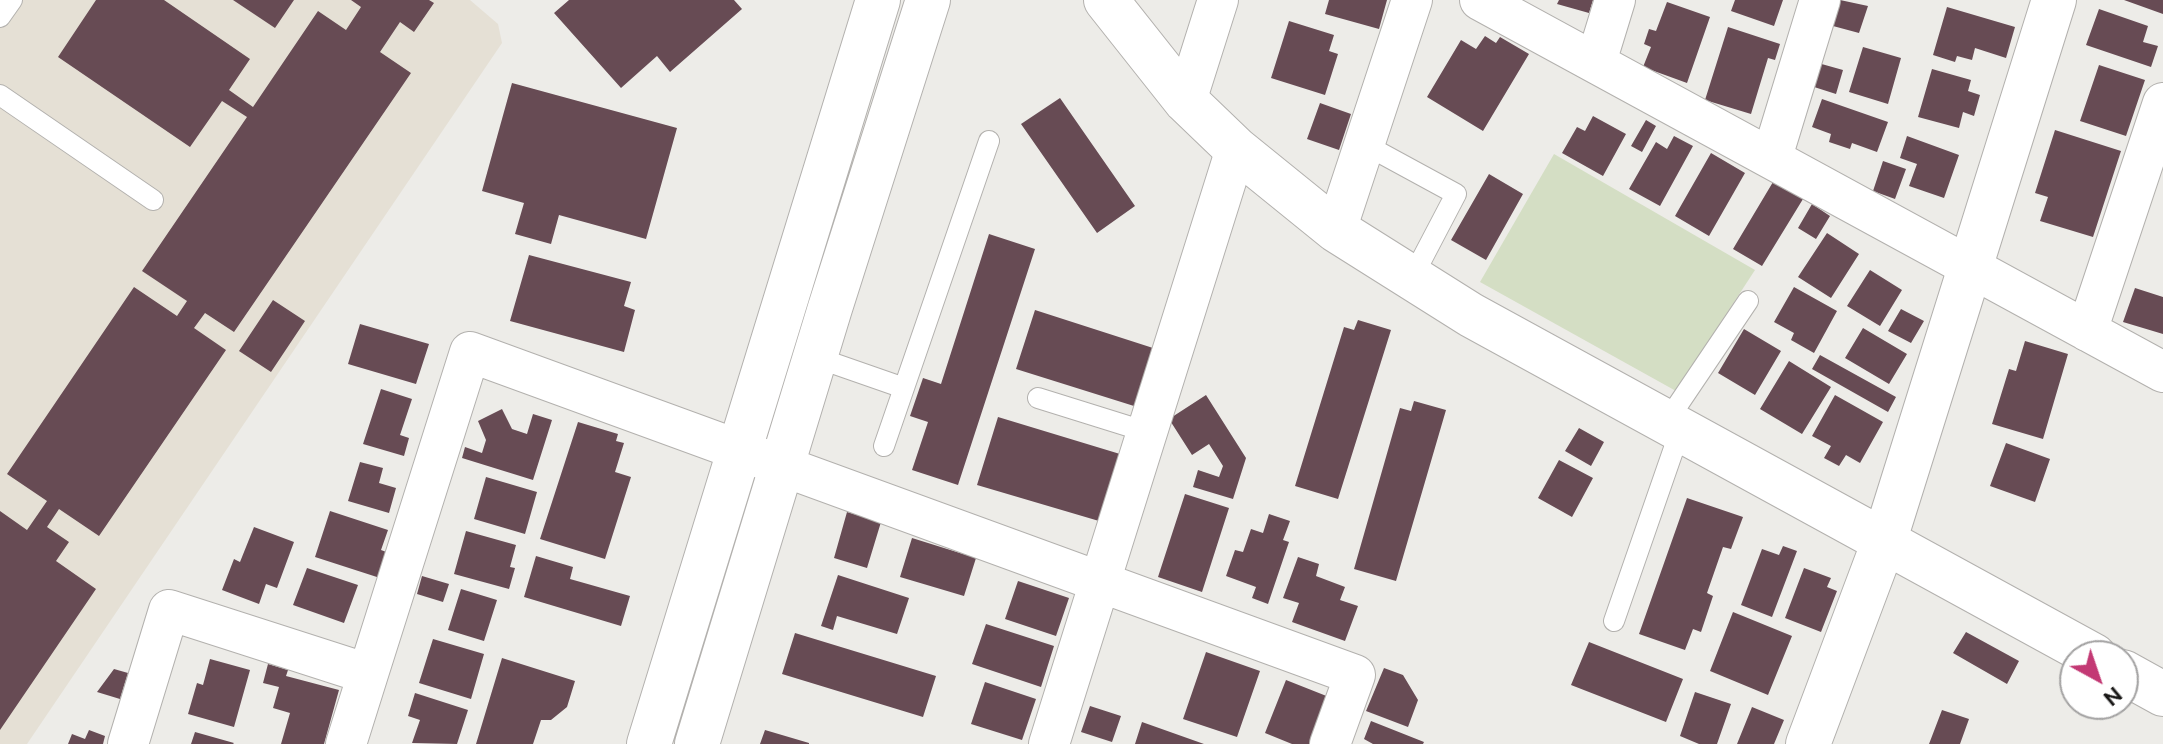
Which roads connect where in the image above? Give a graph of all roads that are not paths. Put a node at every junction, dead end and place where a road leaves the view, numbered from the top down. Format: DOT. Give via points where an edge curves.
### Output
graph roads {
  1 [pos="12,0"];
  2 [pos="878,0"];
  3 [pos="928,0"];
  4 [pos="1106,0"];
  5 [pos="1218,0"];
  6 [pos="1412,0"];
  7 [pos="1480,0"];
  8 [pos="1615,0"];
  9 [pos="1820,0"];
  10 [pos="2054,0"];
  11 [pos="0,17"];
  12 [pos="1596,62"];
  13 [pos="0,95"];
  14 [pos="1186,101"];
  15 [pos="2163,103"];
  16 [pos="989,141"];
  17 [pos="1364,144"];
  18 [pos="1236,149"];
  19 [pos="1772,157"];
  20 [pos="153,200"];
  21 [pos="1336,230"];
  22 [pos="1971,264"];
  23 [pos="1412,278"];
  24 [pos="1748,301"];
  25 [pos="2087,331"];
  26 [pos="815,357"];
  27 [pos="2163,372"];
  28 [pos="904,388"];
  29 [pos="1038,398"];
  30 [pos="1674,425"];
  31 [pos="1147,432"];
  32 [pos="884,446"];
  33 [pos="738,449"];
  34 [pos="783,465"];
  35 [pos="1885,539"];
  36 [pos="1100,582"];
  37 [pos="1614,621"];
  38 [pos="2065,640"];
  39 [pos="368,674"];
  40 [pos="2139,681"];
  41 [pos="2163,694"];
  42 [pos="128,744"];
  43 [pos="346,744"];
  44 [pos="649,744"];
  45 [pos="697,744"];
  46 [pos="1049,744"];
  47 [pos="1330,744"];
  48 [pos="1808,744"];
  1 -- 11 [label="lane"];
  2 -- 33 [label="street"];
  3 -- 26 [label="street"];
  4 -- 14 [label="street"];
  5 -- 14 [label="street"];
  6 -- 17 [label="street"];
  7 -- 12 [label="street"];
  8 -- 12 [label="street"];
  9 -- 19 [label="street"];
  10 -- 22 [label="street"];
  12 -- 19 [label="street"];
  13 -- 20 [label="lane"];
  14 -- 18 [label="street"];
  15 -- 25 [label="street"];
  16 -- 28 [label="lane"];
  17 -- 21 [label="street"];
  17 -- 23 [label="lane" via="1456,194"];
  18 -- 21 [label="street"];
  18 -- 31 [label="street"];
  19 -- 22 [label="street"];
  21 -- 23 [label="street"];
  22 -- 25 [label="street"];
  22 -- 35 [label="street"];
  23 -- 30 [label="street"];
  24 -- 30 [label="lane"];
  25 -- 27 [label="street"];
  26 -- 28 [label="lane"];
  26 -- 34 [label="street"];
  28 -- 32 [label="lane"];
  29 -- 31 [label="lane"];
  30 -- 35 [label="street"];
  30 -- 37 [label="lane"];
  31 -- 36 [label="street"];
  33 -- 34 [label="street"];
  33 -- 39 [label="street" via="470,352"];
  33 -- 44 [label="street"];
  34 -- 36 [label="street"];
  34 -- 45 [label="street"];
  35 -- 38 [label="street"];
  35 -- 48 [label="street"];
  36 -- 46 [label="street"];
  36 -- 47 [label="street" via="1355,675"];
  39 -- 42 [label="street" via="169,610"];
  39 -- 43 [label="street"];
  40 -- 41 [label="street"];
}
